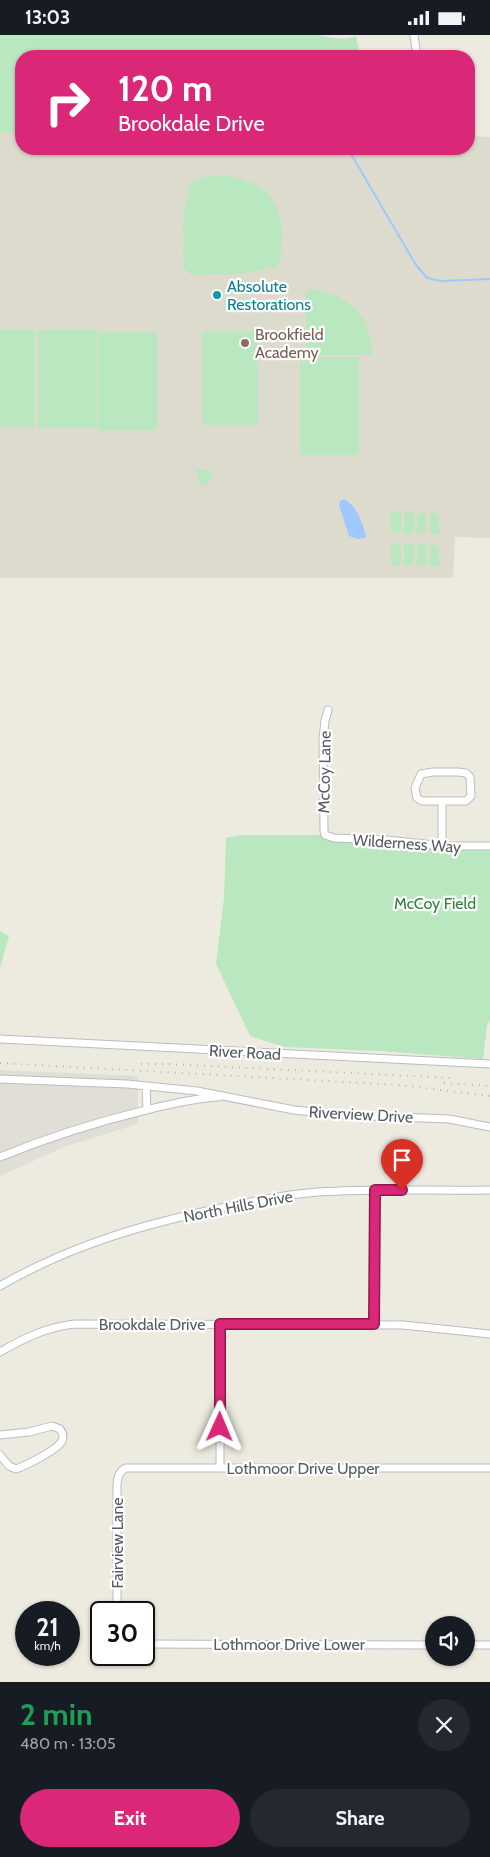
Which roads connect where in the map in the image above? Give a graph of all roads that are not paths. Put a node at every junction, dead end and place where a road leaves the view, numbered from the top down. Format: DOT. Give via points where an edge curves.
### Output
graph roads {
  1 [pos="414,35"];
  2 [pos="416,50"];
  3 [pos="328,710"];
  4 [pos="442,801"];
  5 [pos="325,835"];
  6 [pos="490,845"];
  7 [pos="442,846"];
  8 [pos="0,1039"];
  9 [pos="490,1064"];
  10 [pos="0,1079"];
  11 [pos="146,1086"];
  12 [pos="232,1097"];
  13 [pos="147,1110"];
  14 [pos="490,1127"];
  15 [pos="0,1157"];
  16 [pos="375,1190"];
  17 [pos="490,1190"];
  18 [pos="0,1286"];
  19 [pos="220,1324"];
  20 [pos="374,1324"];
  21 [pos="490,1334"];
  22 [pos="0,1352"];
  23 [pos="0,1435"];
  24 [pos="0,1455"];
  25 [pos="220,1468"];
  26 [pos="490,1469"];
  27 [pos="120,1473"];
  28 [pos="117,1601"];
  29 [pos="155,1644"];
  30 [pos="425,1645"];
  31 [pos="475,1645"];
  32 [pos="490,1645"];
  1 -- 2 [label="street"];
  3 -- 5 [label="street, McCoy Lane" via="323,738"];
  4 -- 4 [label="street" via="417,798 415,788 421,774 466,773 470,777 469,799"];
  4 -- 7 [label="street"];
  5 -- 7 [label="street, Wilderness Way"];
  6 -- 7 [label="street, Wilderness Way"];
  8 -- 9 [label="street, River Road"];
  10 -- 11 [label="street, Riverview Drive"];
  11 -- 12 [label="street, Riverview Drive"];
  11 -- 13 [label="street"];
  12 -- 13 [label="street, Riverview Drive" via="201,1098"];
  12 -- 14 [label="street, Riverview Drive" via="304,1111 449,1119"];
  13 -- 15 [label="street, Riverview Drive" via="61,1133"];
  16 -- 17 [label="street, North Hills Drive"];
  16 -- 18 [label="street, North Hills Drive" via="294,1195 194,1213 77,1248"];
  16 -- 20 [label="street"];
  19 -- 20 [label="street, Brookdale Drive"];
  19 -- 22 [label="street, Brookdale Drive" via="62,1326 32,1335"];
  19 -- 25 [label="street"];
  20 -- 21 [label="street, Brookdale Drive"];
  23 -- 24 [label="street" via="52,1426 60,1429 63,1437 58,1446 16,1469"];
  25 -- 26 [label="street, Lothmoor Drive Upper"];
  25 -- 27 [label="street, Lothmoor Drive Upper" via="133,1467 122,1469"];
  27 -- 28 [label="street, Fairview Lane" via="117,1493"];
  29 -- 30 [label="street, Lothmoor Drive Lower"];
  31 -- 32 [label="street"];
}
